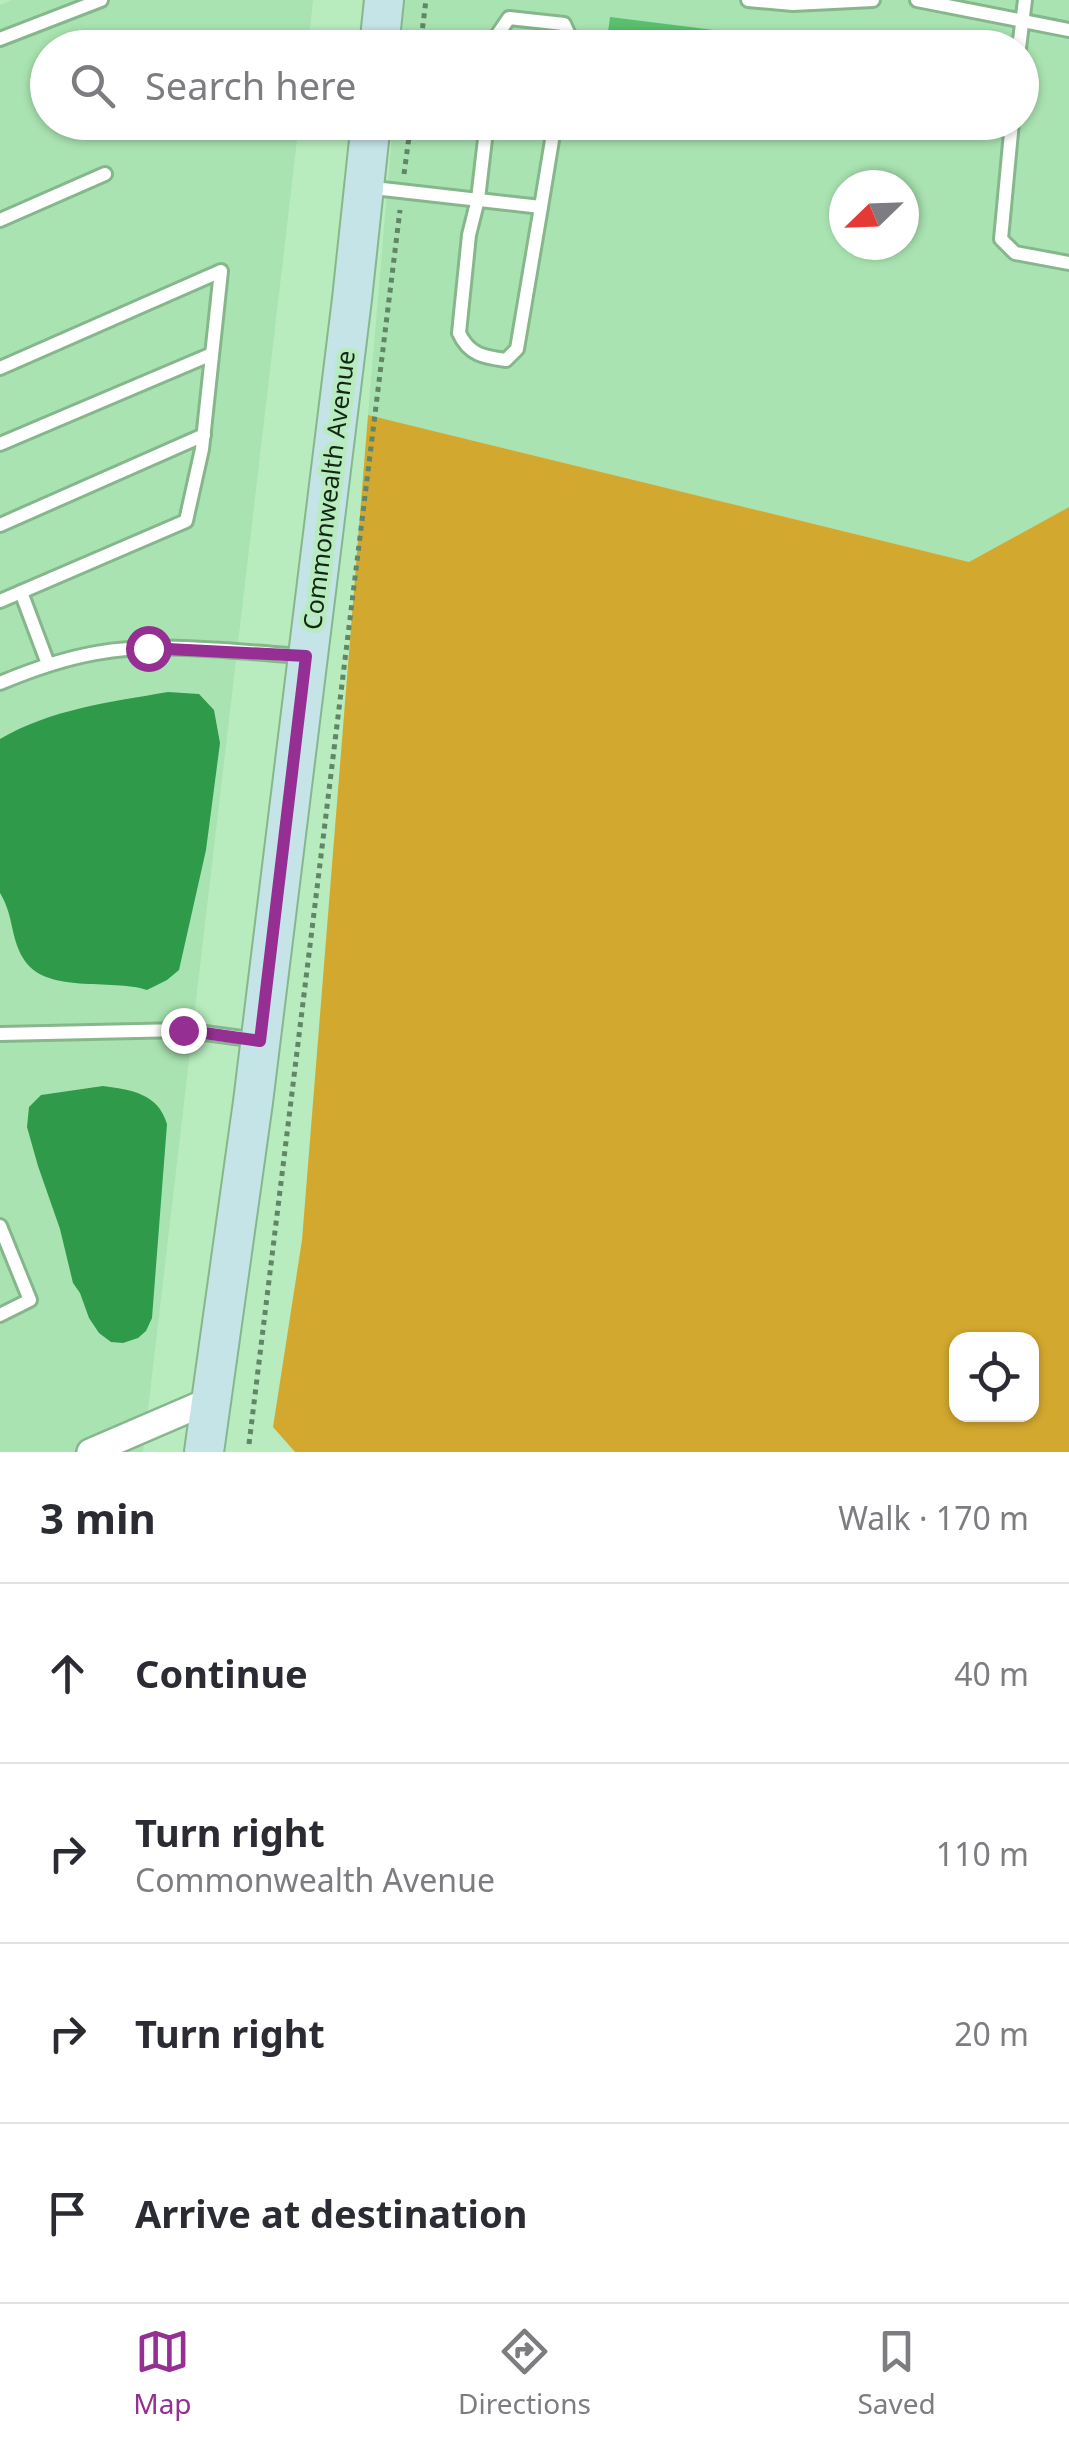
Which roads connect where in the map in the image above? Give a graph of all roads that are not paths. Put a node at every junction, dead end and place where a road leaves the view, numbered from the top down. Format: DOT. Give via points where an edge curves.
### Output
graph roads {
  1 [pos="100,0"];
  2 [pos="384,0"];
  3 [pos="748,0"];
  4 [pos="873,0"];
  5 [pos="917,0"];
  6 [pos="1025,0"];
  7 [pos="1022,21"];
  8 [pos="381,30"];
  9 [pos="501,30"];
  10 [pos="567,30"];
  11 [pos="1021,30"];
  12 [pos="1069,30"];
  13 [pos="0,39"];
  14 [pos="369,140"];
  15 [pos="485,140"];
  16 [pos="552,140"];
  17 [pos="1010,140"];
  18 [pos="105,174"];
  19 [pos="364,187"];
  20 [pos="478,199"];
  21 [pos="541,207"];
  22 [pos="0,220"];
  23 [pos="1069,262"];
  24 [pos="212,354"];
  25 [pos="0,368"];
  26 [pos="204,435"];
  27 [pos="0,444"];
  28 [pos="0,525"];
  29 [pos="21,592"];
  30 [pos="0,601"];
  31 [pos="306,656"];
  32 [pos="48,664"];
  33 [pos="0,683"];
  34 [pos="0,1034"];
  35 [pos="260,1041"];
  36 [pos="0,1226"];
  37 [pos="0,1315"];
  38 [pos="213,1398"];
  39 [pos="90,1452"];
  40 [pos="204,1452"];
  1 -- 13 [label="lane"];
  2 -- 8 [label="main road"];
  3 -- 4 [label="lane"];
  5 -- 7 [label="lane"];
  6 -- 7 [label="lane"];
  7 -- 11 [label="lane"];
  7 -- 12 [label="lane"];
  9 -- 10 [label="lane" via="509,18 564,24"];
  14 -- 19 [label="main road, Commonwealth Avenue"];
  15 -- 20 [label="lane"];
  16 -- 21 [label="lane"];
  17 -- 23 [label="lane" via="1001,239 1015,252"];
  18 -- 22 [label="lane"];
  19 -- 20 [label="lane"];
  19 -- 31 [label="main road, Commonwealth Avenue"];
  20 -- 21 [label="lane"];
  20 -- 21 [label="lane" via="459,334 482,357 506,360 517,349"];
  24 -- 25 [label="lane" via="221,271"];
  24 -- 26 [label="lane"];
  24 -- 27 [label="lane"];
  26 -- 28 [label="lane"];
  26 -- 29 [label="lane" via="186,520"];
  29 -- 30 [label="lane"];
  29 -- 32 [label="lane"];
  31 -- 32 [label="lane" via="148,648"];
  31 -- 35 [label="main road, Commonwealth Avenue"];
  32 -- 33 [label="lane"];
  34 -- 35 [label="lane" via="183,1030"];
  35 -- 38 [label="main road, Commonwealth Avenue"];
  36 -- 37 [label="lane" via="30,1300"];
  38 -- 39 [label="street"];
  38 -- 40 [label="main road, Commonwealth Avenue"];
}
